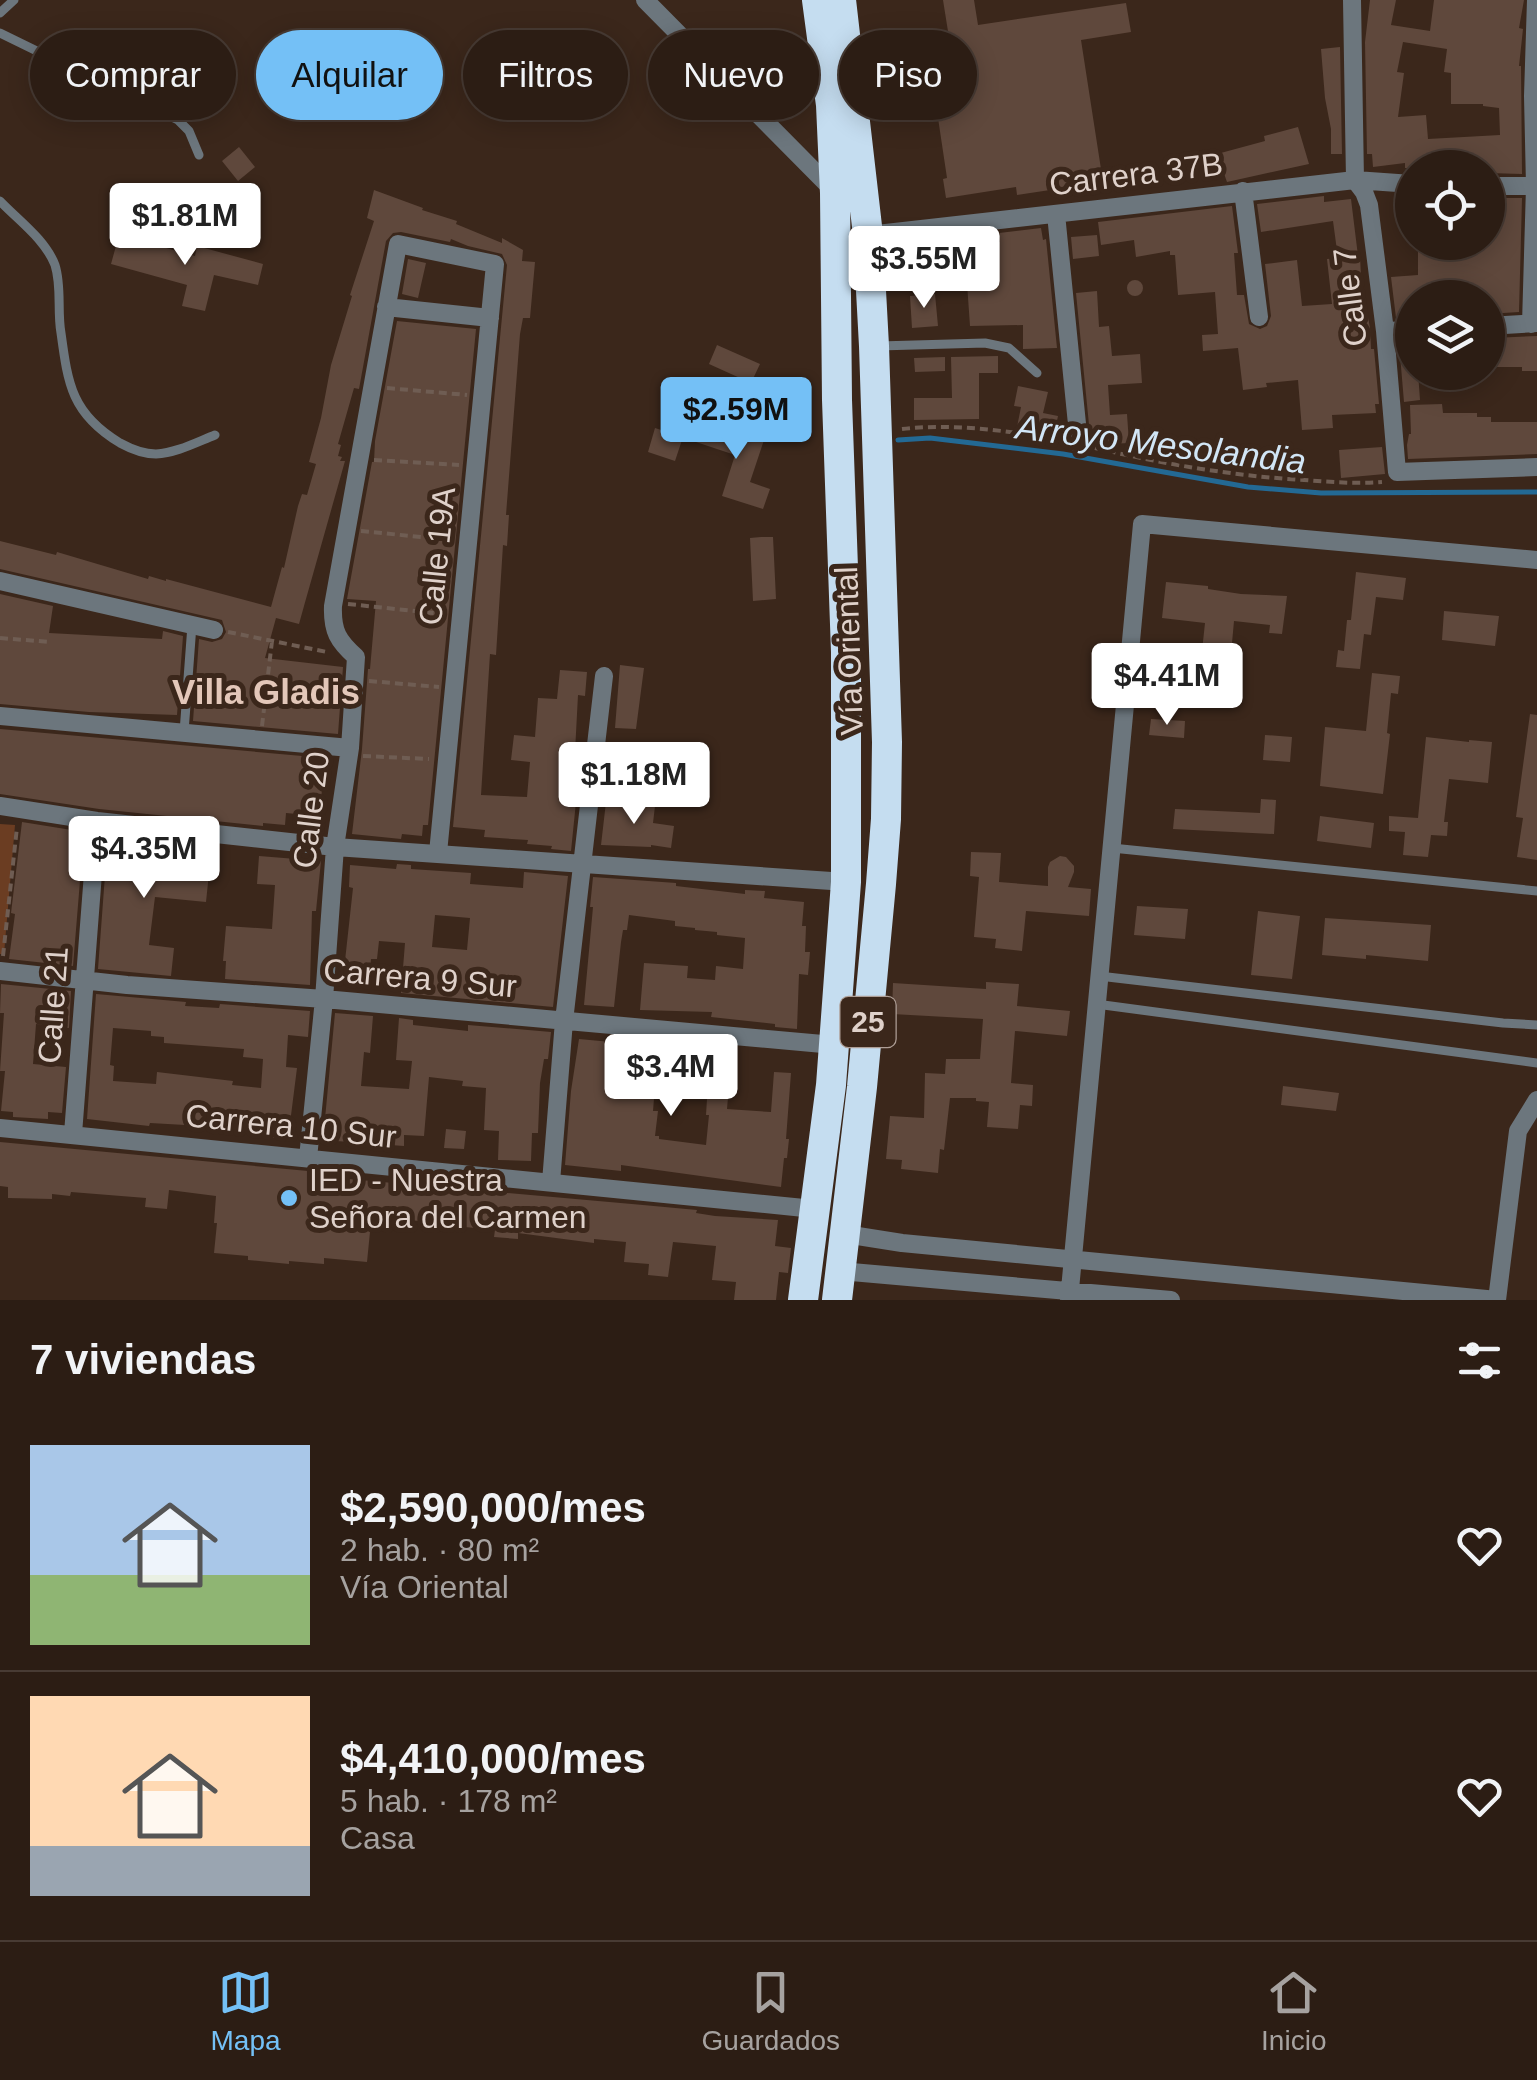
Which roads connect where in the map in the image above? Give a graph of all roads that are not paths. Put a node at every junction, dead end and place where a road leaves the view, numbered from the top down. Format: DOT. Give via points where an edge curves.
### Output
graph roads {
  1 [pos="14,0"];
  2 [pos="644,0"];
  3 [pos="817,0"];
  4 [pos="841,0"];
  5 [pos="1352,0"];
  6 [pos="1536,0"];
  7 [pos="0,13"];
  8 [pos="0,33"];
  9 [pos="200,155"];
  10 [pos="1355,180"];
  11 [pos="1395,183"];
  12 [pos="1505,186"];
  13 [pos="1536,186"];
  14 [pos="1243,191"];
  15 [pos="836,192"];
  16 [pos="0,201"];
  17 [pos="1056,214"];
  18 [pos="868,236"];
  19 [pos="386,307"];
  20 [pos="1259,317"];
  21 [pos="490,318"];
  22 [pos="1534,324"];
  23 [pos="1505,325"];
  24 [pos="1385,331"];
  25 [pos="1395,331"];
  26 [pos="874,346"];
  27 [pos="1037,373"];
  28 [pos="214,435"];
  29 [pos="1079,444"];
  30 [pos="1537,467"];
  31 [pos="1537,560"];
  32 [pos="0,581"];
  33 [pos="192,625"];
  34 [pos="214,630"];
  35 [pos="604,676"];
  36 [pos="0,716"];
  37 [pos="184,733"];
  38 [pos="349,752"];
  39 [pos="10,808"];
  40 [pos="97,822"];
  41 [pos="335,846"];
  42 [pos="1111,848"];
  43 [pos="438,853"];
  44 [pos="582,862"];
  45 [pos="846,882"];
  46 [pos="1537,892"];
  47 [pos="0,971"];
  48 [pos="1099,976"];
  49 [pos="86,980"];
  50 [pos="0,985"];
  51 [pos="324,999"];
  52 [pos="1096,1004"];
  53 [pos="564,1021"];
  54 [pos="1537,1025"];
  55 [pos="834,1045"];
  56 [pos="1537,1063"];
  57 [pos="1537,1100"];
  58 [pos="0,1128"];
  59 [pos="74,1134"];
  60 [pos="308,1158"];
  61 [pos="552,1182"];
  62 [pos="814,1209"];
  63 [pos="845,1234"];
  64 [pos="1072,1259"];
  65 [pos="839,1285"];
  66 [pos="1069,1296"];
  67 [pos="803,1300"];
  68 [pos="1170,1300"];
  69 [pos="1497,1300"];
  1 -- 7 [label="lane"];
  2 -- 15 [label="street"];
  3 -- 15 [label="highway, Vía Oriental / 25"];
  4 -- 18 [label="highway, Vía Oriental / 25"];
  5 -- 10 [label="street, Calle 7"];
  6 -- 13 [label="street"];
  8 -- 9 [label="lane" via="178,120"];
  10 -- 11 [label="street, Carrera 37B"];
  10 -- 14 [label="street, Carrera 37B"];
  10 -- 24 [label="street, Calle 7" via="1369,205"];
  12 -- 13 [label="street"];
  13 -- 22 [label="street"];
  14 -- 17 [label="street, Carrera 37B"];
  14 -- 20 [label="street"];
  15 -- 45 [label="highway, Vía Oriental / 25"];
  16 -- 28 [label="lane" via="52,258 68,377 83,413 107,435 142,452 164,453"];
  17 -- 18 [label="street, Carrera 37B"];
  17 -- 29 [label="street"];
  18 -- 26 [label="highway, Vía Oriental / 25"];
  19 -- 21 [label="street"];
  19 -- 21 [label="street, Calle 19A" via="398,244 495,264"];
  19 -- 38 [label="street, Calle 20" via="332,621 335,636 356,657"];
  21 -- 43 [label="street, Calle 19A"];
  22 -- 23 [label="street"];
  24 -- 25 [label="street"];
  24 -- 30 [label="street, Calle 7" via="1397,472"];
  26 -- 27 [label="lane" via="985,343 1009,348"];
  26 -- 63 [label="highway, Vía Oriental / 25" via="886,819"];
  31 -- 42 [label="street" via="1142,524"];
  32 -- 33 [label="street"];
  33 -- 34 [label="street"];
  33 -- 37 [label="lane"];
  35 -- 44 [label="street"];
  36 -- 37 [label="street"];
  37 -- 38 [label="street"];
  38 -- 41 [label="street, Calle 20"];
  39 -- 40 [label="street"];
  40 -- 41 [label="street"];
  40 -- 49 [label="street, Calle 21"];
  41 -- 43 [label="street"];
  41 -- 51 [label="street, Calle 20"];
  42 -- 46 [label="lane"];
  42 -- 48 [label="street"];
  43 -- 44 [label="street"];
  44 -- 45 [label="street"];
  44 -- 53 [label="street"];
  45 -- 55 [label="highway, Vía Oriental / 25"];
  47 -- 49 [label="street, Carrera 9 Sur"];
  47 -- 50 [label="street"];
  48 -- 52 [label="street"];
  48 -- 54 [label="lane"];
  49 -- 51 [label="street, Carrera 9 Sur"];
  49 -- 59 [label="street, Calle 21"];
  51 -- 53 [label="street, Carrera 9 Sur"];
  51 -- 60 [label="street, Calle 20"];
  52 -- 56 [label="lane"];
  52 -- 64 [label="street"];
  53 -- 55 [label="street, Carrera 9 Sur"];
  53 -- 61 [label="street"];
  55 -- 62 [label="highway, Vía Oriental / 25"];
  57 -- 69 [label="street" via="1518,1130"];
  58 -- 59 [label="street, Carrera 10 Sur"];
  59 -- 60 [label="street, Carrera 10 Sur"];
  60 -- 61 [label="street, Carrera 10 Sur"];
  61 -- 62 [label="street, Carrera 10 Sur"];
  62 -- 67 [label="highway, Vía Oriental / 25"];
  63 -- 64 [label="street"];
  63 -- 65 [label="highway, Vía Oriental / 25"];
  64 -- 66 [label="street"];
  64 -- 69 [label="street"];
  65 -- 66 [label="street"];
  66 -- 68 [label="street"];
}
